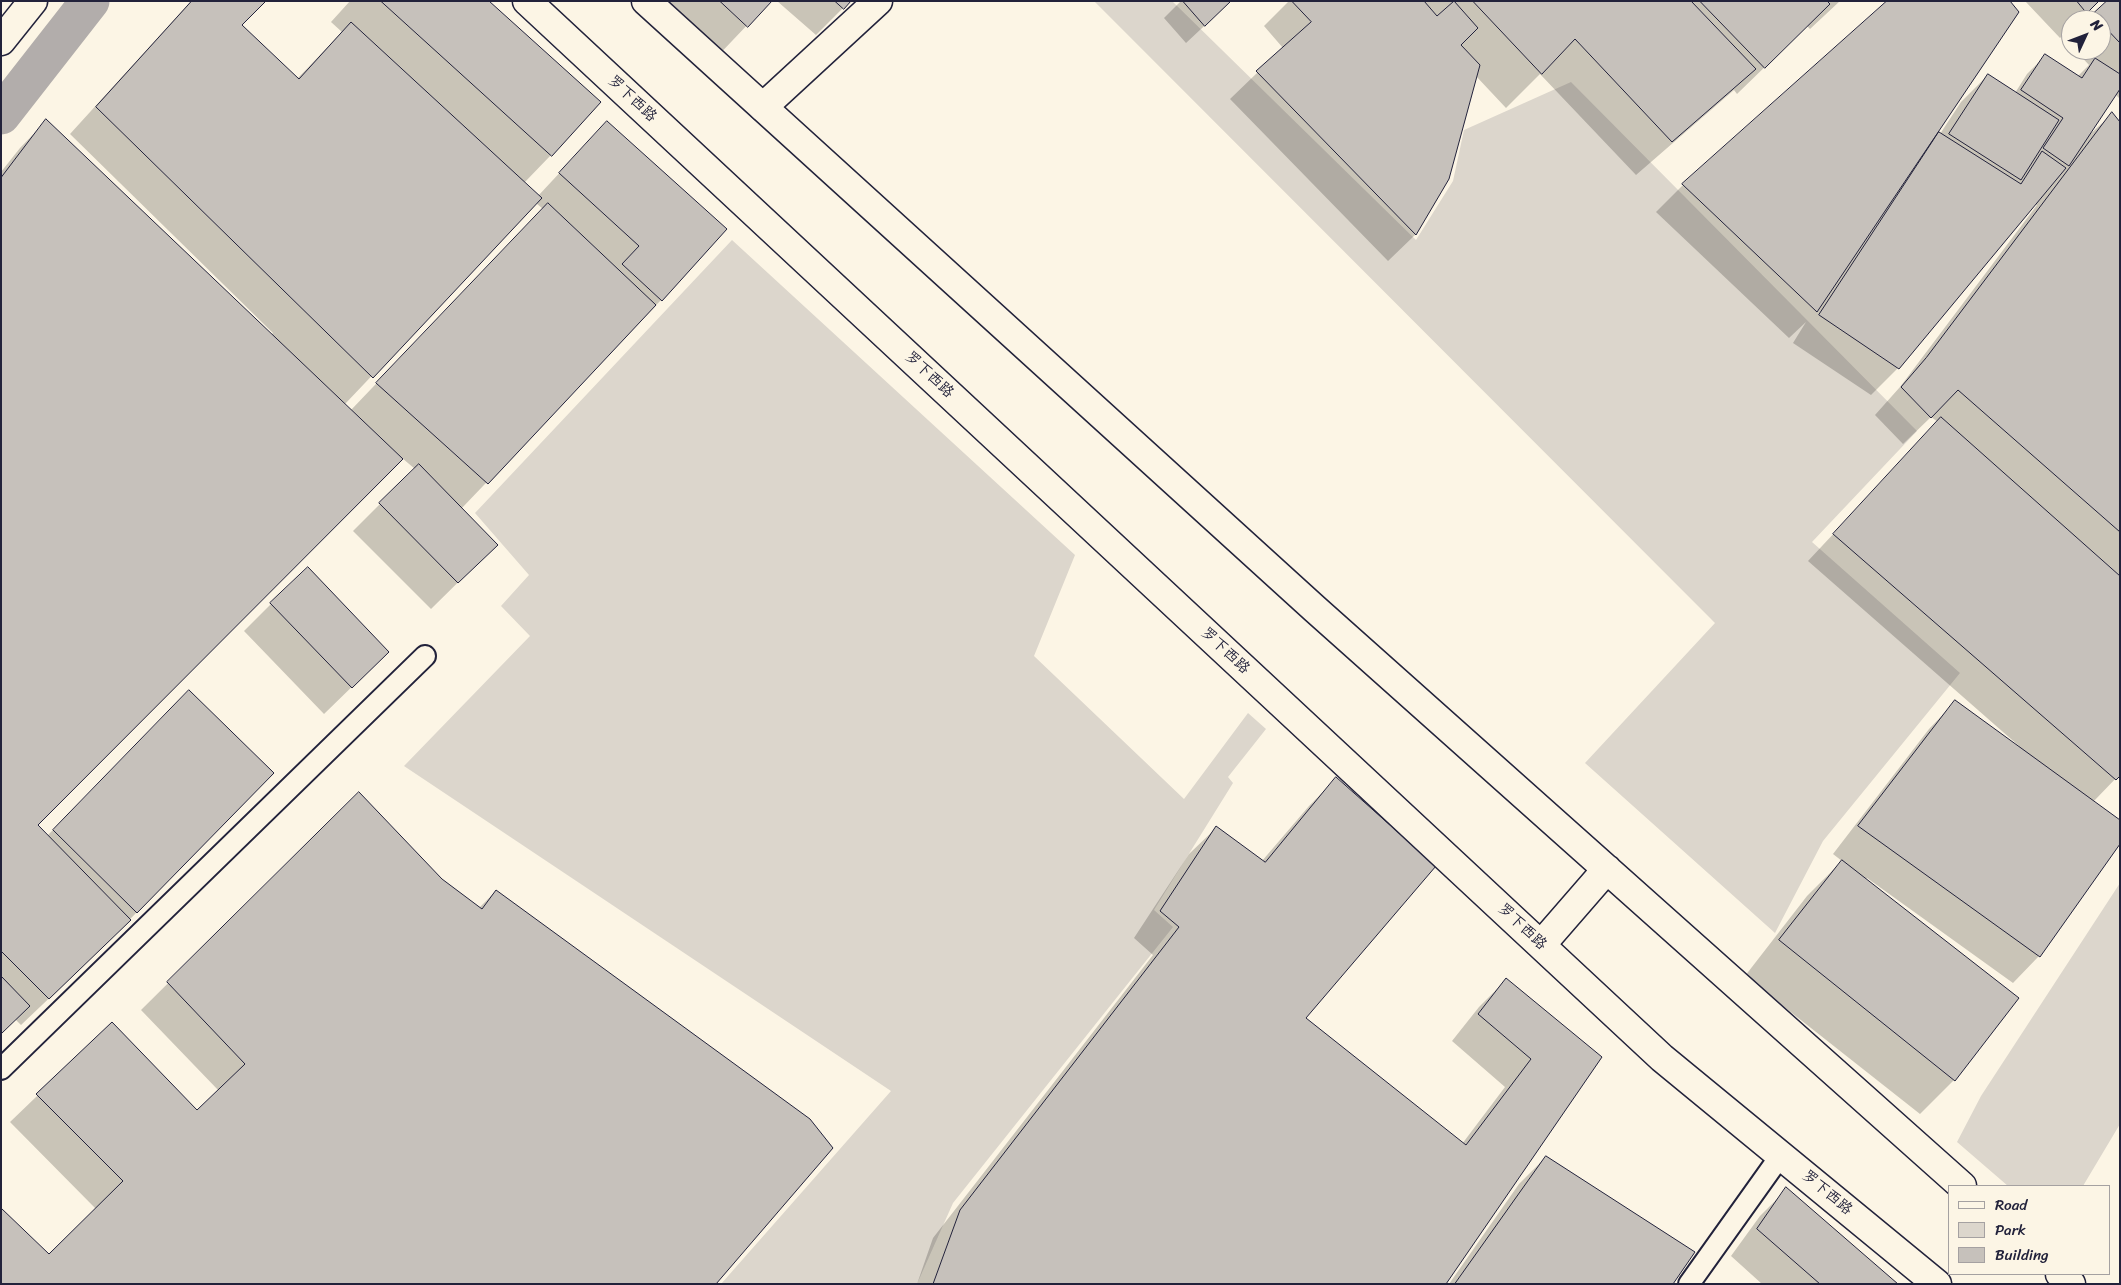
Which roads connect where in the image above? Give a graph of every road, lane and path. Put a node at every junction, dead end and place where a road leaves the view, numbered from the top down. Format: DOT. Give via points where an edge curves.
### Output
graph roads {
  1 [pos="33,1"];
  2 [pos="527,1"];
  3 [pos="646,1"];
  4 [pos="878,1"];
  5 [pos="2,39"];
  6 [pos="763,107"];
  7 [pos="424,656"];
  8 [pos="1607,869"];
  9 [pos="1541,944"];
  10 [pos="1,1069"];
  11 [pos="1781,1155"];
  12 [pos="1961,1185"];
  13 [pos="2061,1275"];
  14 [pos="1689,1284"];
  15 [pos="1937,1284"];
  16 [pos="2071,1284"];
  1 -- 5 [label="main road"];
  2 -- 9 [label="main road, 罗下西路"];
  3 -- 6 [label="main road"];
  4 -- 6 [label="main road"];
  6 -- 8 [label="main road" via="1307,602"];
  7 -- 10 [label="lane"];
  8 -- 9 [label="main road"];
  8 -- 12 [label="main road"];
  9 -- 11 [label="main road, 罗下西路" via="1662,1058"];
  11 -- 14 [label="lane"];
  11 -- 15 [label="main road, 罗下西路"];
  13 -- 16 [label="main road"];
}
